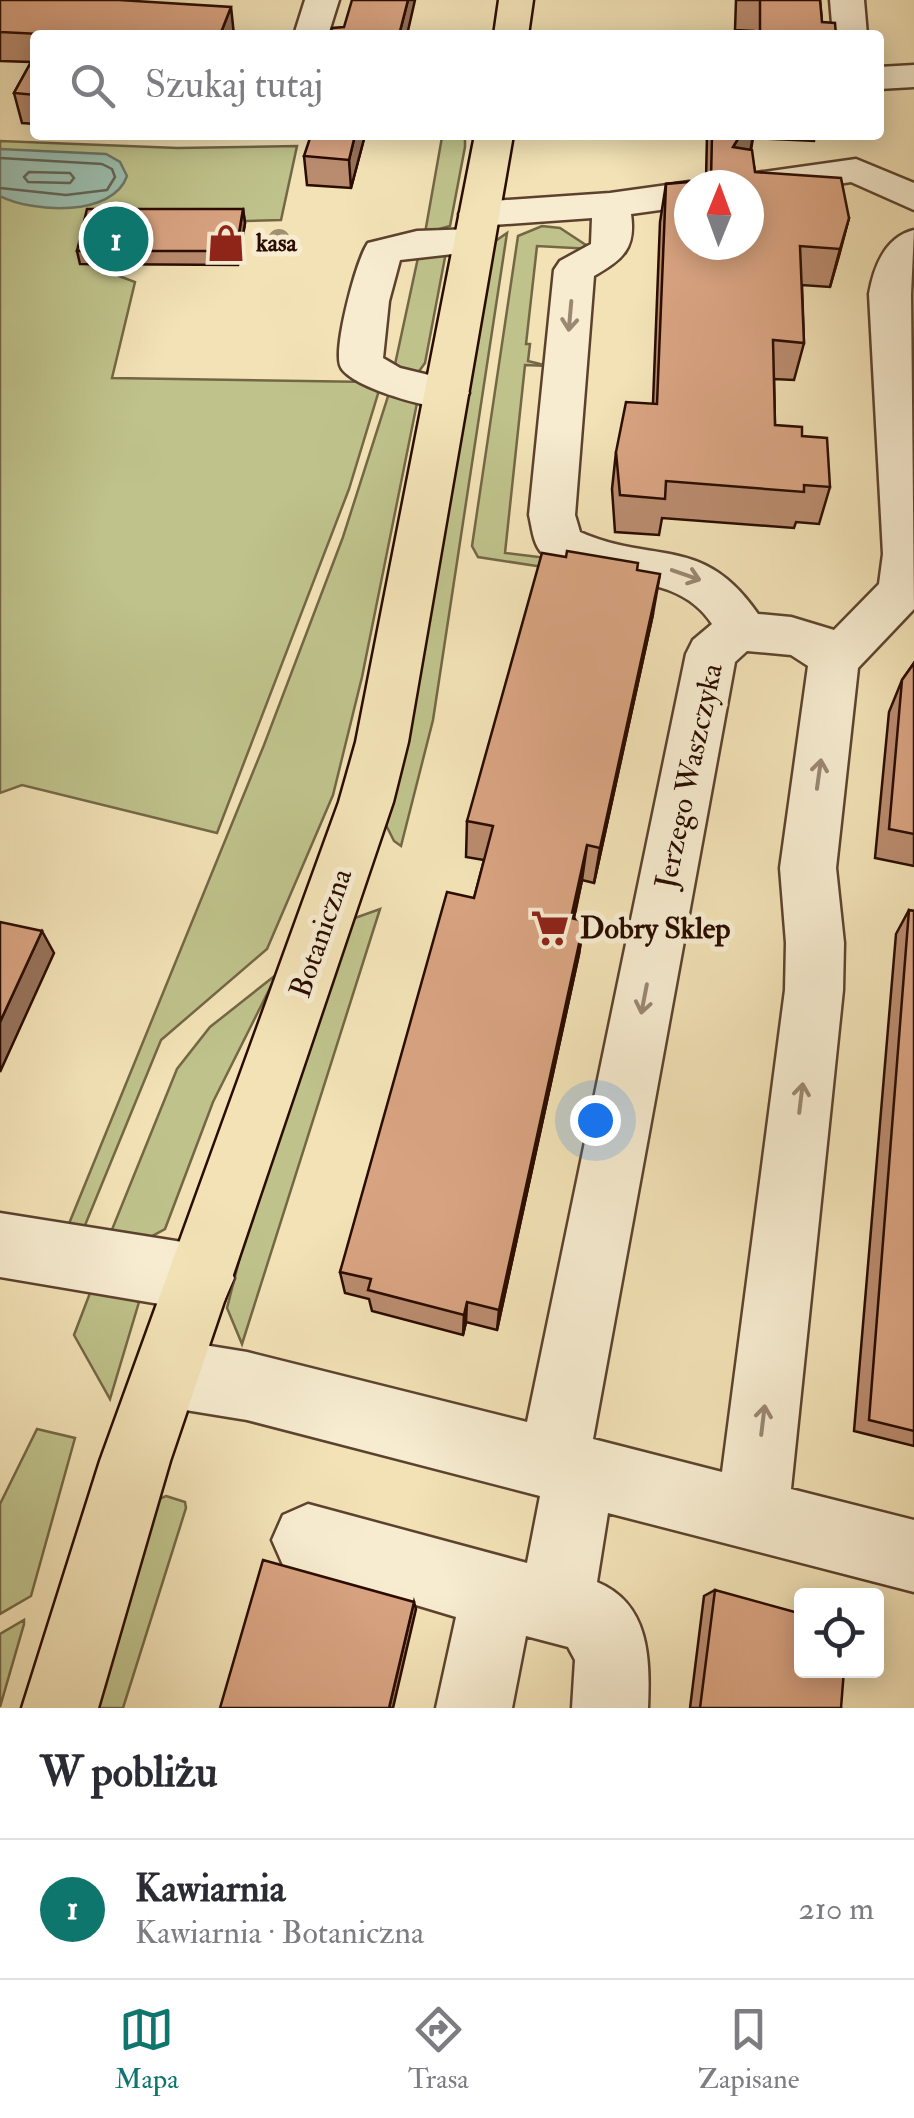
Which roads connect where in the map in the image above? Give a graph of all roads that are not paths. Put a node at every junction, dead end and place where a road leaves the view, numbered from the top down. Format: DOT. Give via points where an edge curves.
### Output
graph roads {
  1 [pos="322,0"];
  2 [pos="516,0"];
  3 [pos="848,0"];
  4 [pos="312,30"];
  5 [pos="512,30"];
  6 [pos="850,30"];
  7 [pos="914,76"];
  8 [pos="884,78"];
  9 [pos="493,140"];
  10 [pos="856,153"];
  11 [pos="764,181"];
  12 [pos="674,196"];
  13 [pos="914,198"];
  14 [pos="610,206"];
  15 [pos="477,227"];
  16 [pos="914,242"];
  17 [pos="904,351"];
  18 [pos="447,393"];
  19 [pos="908,591"];
  20 [pos="743,632"];
  21 [pos="834,660"];
  22 [pos="0,1245"];
  23 [pos="201,1278"];
  24 [pos="168,1373"];
  25 [pos="566,1469"];
  26 [pos="752,1517"];
  27 [pos="308,1540"];
  28 [pos="914,1556"];
  29 [pos="527,1598"];
  30 [pos="60,1708"];
  31 [pos="474,1708"];
  32 [pos="610,1708"];
  1 -- 4 [label="street"];
  2 -- 5 [label="main road"];
  3 -- 6 [label="street"];
  7 -- 8 [label="street"];
  9 -- 15 [label="main road, Botaniczna"];
  10 -- 11 [label="street"];
  10 -- 13 [label="street"];
  12 -- 14 [label="street"];
  14 -- 15 [label="street"];
  14 -- 20 [label="street, one-way" via="614,236 608,252 574,270 552,515 559,542 586,556 694,574 726,601"];
  15 -- 18 [label="main road, Botaniczna"];
  15 -- 18 [label="street" via="382,252 368,301 361,364 387,379"];
  16 -- 17 [label="street" via="893,270 890,294"];
  17 -- 19 [label="street"];
  18 -- 23 [label="main road, Botaniczna" via="370,787"];
  19 -- 21 [label="street"];
  20 -- 21 [label="street, Jerzego Waszczyka" via="816,643"];
  20 -- 25 [label="street, Jerzego Waszczyka, one-way" via="711,654"];
  26 -- 21 [label="street, one-way" via="814,990 808,868"];
  22 -- 23 [label="street"];
  23 -- 24 [label="main road, Botaniczna"];
  24 -- 25 [label="street" via="247,1386"];
  24 -- 30 [label="main road, Botaniczna"];
  25 -- 26 [label="street"];
  25 -- 29 [label="street, Jerzego Waszczyka"];
  26 -- 28 [label="street"];
  27 -- 29 [label="street"];
  29 -- 31 [label="street, Jerzego Waszczyka"];
  29 -- 32 [label="street" via="591,1617 613,1652"];
}
